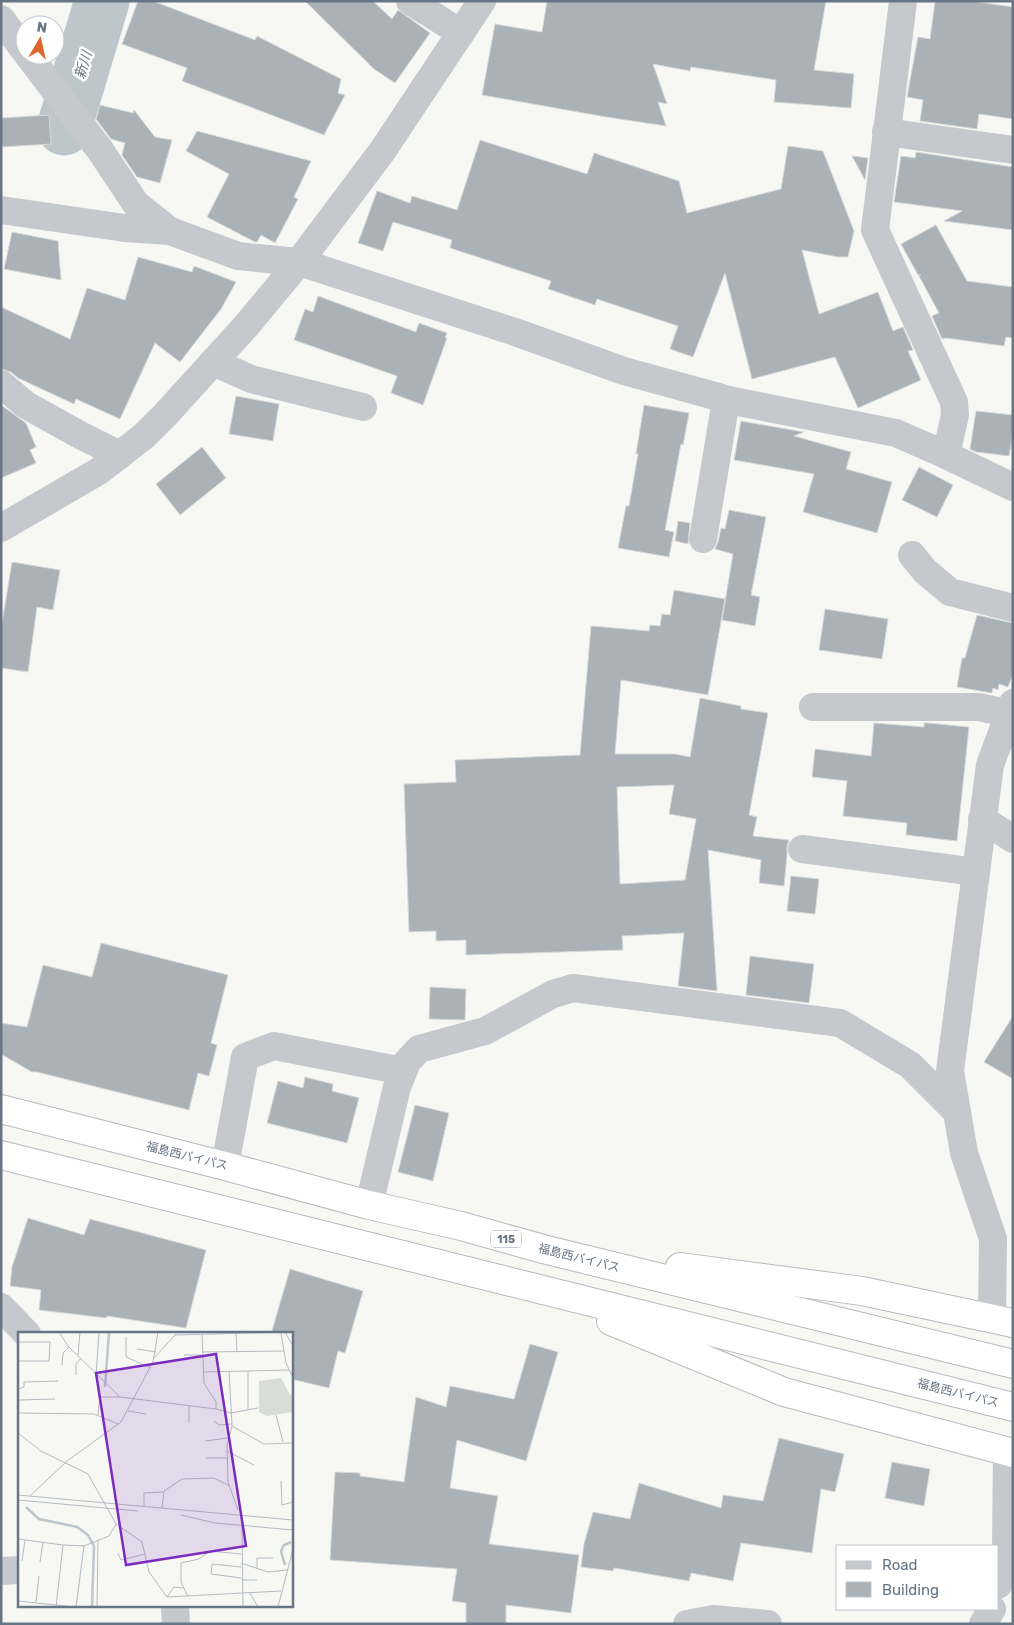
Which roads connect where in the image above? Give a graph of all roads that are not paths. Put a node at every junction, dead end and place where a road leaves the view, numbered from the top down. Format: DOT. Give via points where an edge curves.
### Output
graph roads {
  1 [pos="410,1"];
  2 [pos="482,1"];
  3 [pos="903,1"];
  4 [pos="3,13"];
  5 [pos="15,33"];
  6 [pos="461,33"];
  7 [pos="36,65"];
  8 [pos="886,132"];
  9 [pos="1013,150"];
  10 [pos="1,210"];
  11 [pos="170,230"];
  12 [pos="299,262"];
  13 [pos="213,362"];
  14 [pos="1,384"];
  15 [pos="726,400"];
  16 [pos="363,408"];
  17 [pos="120,455"];
  18 [pos="946,455"];
  19 [pos="1013,487"];
  20 [pos="1,528"];
  21 [pos="703,539"];
  22 [pos="912,555"];
  23 [pos="1013,608"];
  24 [pos="813,707"];
  25 [pos="1008,723"];
  26 [pos="982,819"];
  27 [pos="1013,839"];
  28 [pos="802,849"];
  29 [pos="976,872"];
  30 [pos="403,1071"];
  31 [pos="1,1109"];
  32 [pos="957,1112"];
  33 [pos="1,1155"];
  34 [pos="225,1166"];
  35 [pos="369,1205"];
  36 [pos="543,1249"];
  37 [pos="520,1284"];
  38 [pos="1,1307"];
  39 [pos="1003,1321"];
  40 [pos="25,1332"];
  41 [pos="1013,1364"];
  42 [pos="1013,1407"];
  43 [pos="1010,1452"];
  44 [pos="18,1570"];
  45 [pos="1,1571"];
  46 [pos="999,1580"];
  47 [pos="175,1608"];
  48 [pos="991,1610"];
  49 [pos="176,1624"];
  50 [pos="687,1624"];
  51 [pos="768,1624"];
  52 [pos="983,1624"];
  1 -- 6 [label="street"];
  2 -- 6 [label="street"];
  3 -- 8 [label="street"];
  4 -- 5 [label="street"];
  6 -- 12 [label="street" via="384,150"];
  7 -- 11 [label="street" via="136,204"];
  8 -- 9 [label="street"];
  8 -- 18 [label="street" via="876,230 954,402 955,415"];
  10 -- 11 [label="street" via="125,228"];
  11 -- 12 [label="street" via="238,256"];
  12 -- 13 [label="street"];
  12 -- 15 [label="street" via="624,371"];
  13 -- 16 [label="street" via="251,380"];
  13 -- 17 [label="street" via="166,414"];
  14 -- 17 [label="street" via="26,405"];
  15 -- 18 [label="street" via="896,433"];
  15 -- 21 [label="street"];
  17 -- 20 [label="street" via="99,471"];
  18 -- 19 [label="street"];
  22 -- 23 [label="street" via="950,592"];
  24 -- 25 [label="street" via="978,707"];
  25 -- 26 [label="street" via="990,765"];
  26 -- 27 [label="street"];
  26 -- 29 [label="street"];
  28 -- 29 [label="street"];
  29 -- 32 [label="street" via="950,1070"];
  30 -- 32 [label="street" via="420,1049 484,1031 553,994 573,988 840,1023 910,1065"];
  30 -- 34 [label="street" via="274,1046 246,1057"];
  30 -- 35 [label="street"];
  31 -- 34 [label="highway, 福島西バイパス / 115"];
  32 -- 39 [label="street" via="964,1153 993,1239"];
  33 -- 37 [label="highway, 福島西バイパス"];
  34 -- 35 [label="highway, 福島西バイパス / 115"];
  35 -- 36 [label="highway, 福島西バイパス / 115"];
  36 -- 39 [label="highway" via="862,1291"];
  36 -- 41 [label="highway, 福島西バイパス / 115"];
  37 -- 42 [label="highway, 福島西バイパス"];
  37 -- 43 [label="highway" via="784,1392"];
  38 -- 40 [label="street"];
  43 -- 46 [label="street" via="1006,1549"];
  44 -- 45 [label="street"];
  47 -- 49 [label="street"];
  48 -- 52 [label="street"];
  50 -- 51 [label="street" via="713,1619"];
}
